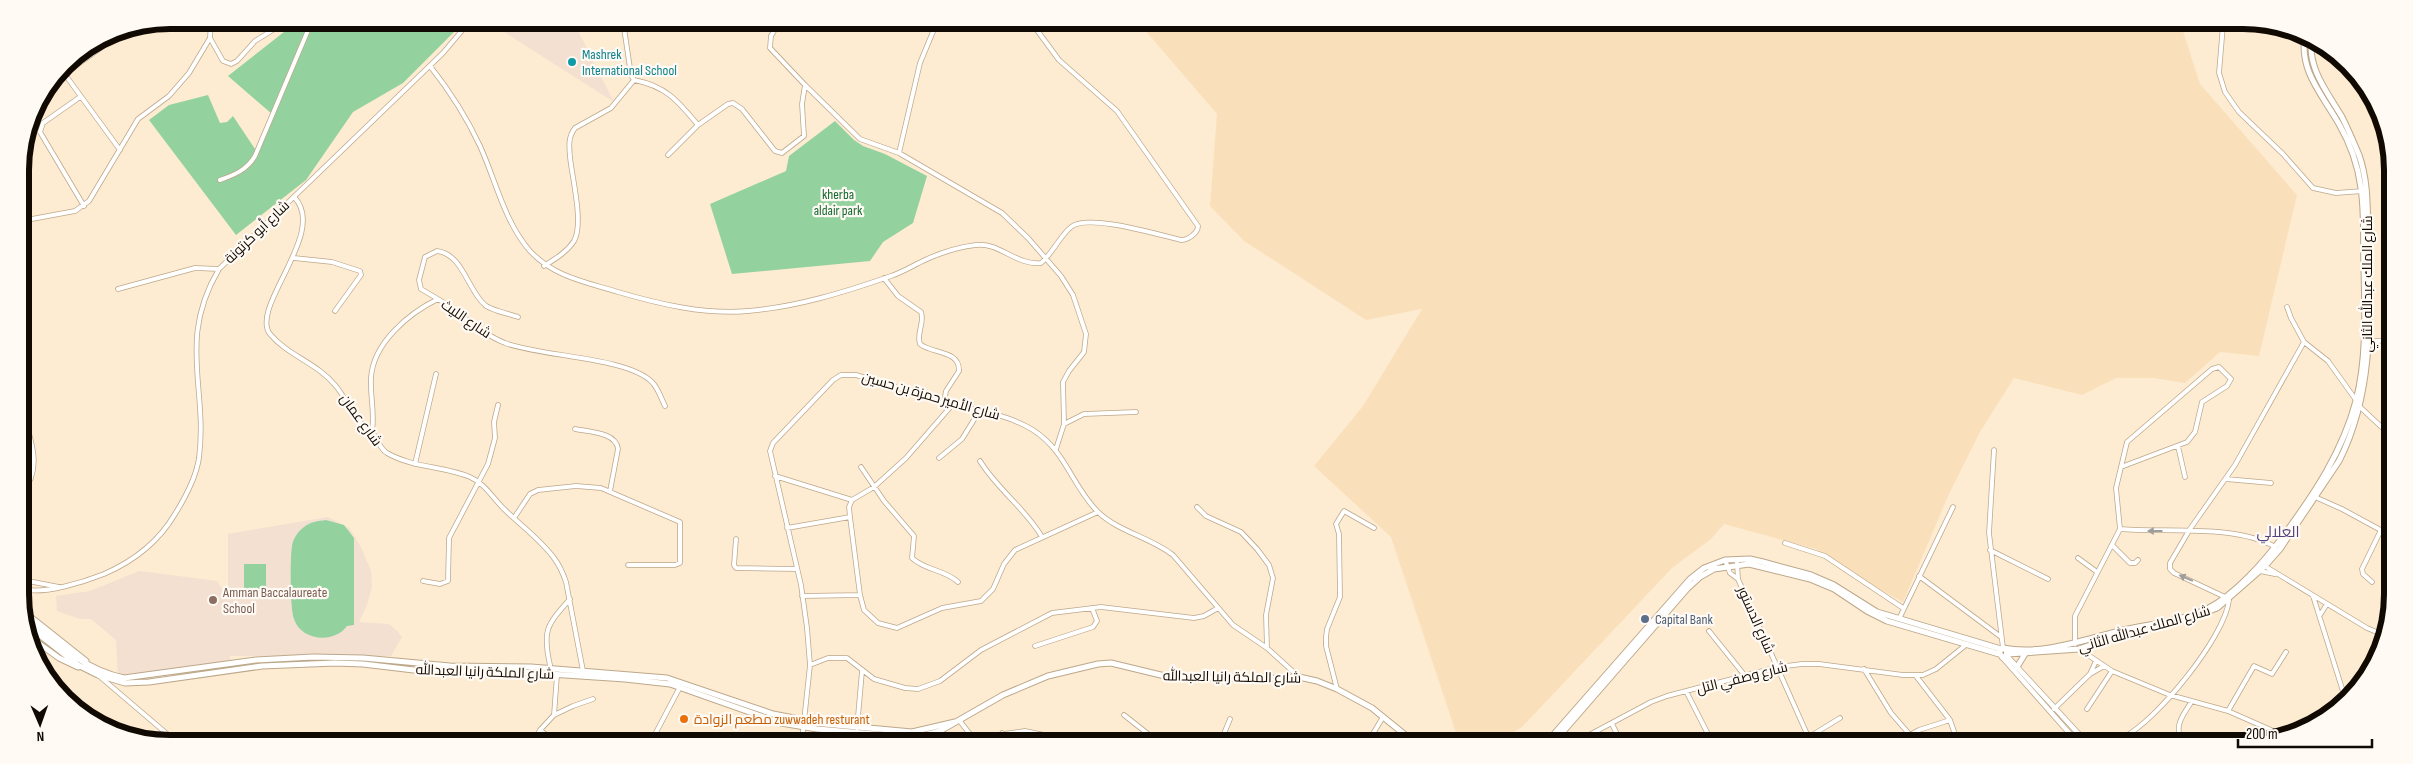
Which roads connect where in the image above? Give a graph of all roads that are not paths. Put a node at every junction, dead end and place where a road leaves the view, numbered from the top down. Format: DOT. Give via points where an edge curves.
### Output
graph roads {
  1 [pos="210,29"];
  2 [pos="274,29"];
  3 [pos="308,29"];
  4 [pos="464,29"];
  5 [pos="624,29"];
  6 [pos="776,29"];
  7 [pos="934,29"];
  8 [pos="1036,29"];
  9 [pos="2223,29"];
  10 [pos="210,38"];
  11 [pos="2304,43"];
  12 [pos="107,44"];
  13 [pos="2312,47"];
  14 [pos="430,66"];
  15 [pos="2313,66"];
  16 [pos="71,69"];
  17 [pos="2307,70"];
  18 [pos="65,76"];
  19 [pos="634,80"];
  20 [pos="805,85"];
  21 [pos="80,97"];
  22 [pos="698,125"];
  23 [pos="120,150"];
  24 [pos="899,153"];
  25 [pos="668,155"];
  26 [pos="220,180"];
  27 [pos="2364,191"];
  28 [pos="294,197"];
  29 [pos="84,206"];
  30 [pos="29,220"];
  31 [pos="294,258"];
  32 [pos="1046,259"];
  33 [pos="544,266"];
  34 [pos="219,269"];
  35 [pos="884,278"];
  36 [pos="118,289"];
  37 [pos="438,299"];
  38 [pos="2287,307"];
  39 [pos="335,311"];
  40 [pos="518,317"];
  41 [pos="2384,340"];
  42 [pos="2304,342"];
  43 [pos="2366,342"];
  44 [pos="436,374"];
  45 [pos="2356,400"];
  46 [pos="944,402"];
  47 [pos="953,404"];
  48 [pos="498,405"];
  49 [pos="665,406"];
  50 [pos="2360,407"];
  51 [pos="980,410"];
  52 [pos="1136,412"];
  53 [pos="1064,424"];
  54 [pos="575,429"];
  55 [pos="2384,429"];
  56 [pos="372,432"];
  57 [pos="29,437"];
  58 [pos="2178,446"];
  59 [pos="1056,449"];
  60 [pos="1994,450"];
  61 [pos="939,458"];
  62 [pos="980,461"];
  63 [pos="415,464"];
  64 [pos="861,467"];
  65 [pos="2120,467"];
  66 [pos="775,476"];
  67 [pos="2185,477"];
  68 [pos="2226,479"];
  69 [pos="479,482"];
  70 [pos="2271,483"];
  71 [pos="29,485"];
  72 [pos="874,487"];
  73 [pos="610,491"];
  74 [pos="2315,497"];
  75 [pos="852,500"];
  76 [pos="1953,506"];
  77 [pos="1197,507"];
  78 [pos="1098,512"];
  79 [pos="850,517"];
  80 [pos="514,518"];
  81 [pos="787,528"];
  82 [pos="1374,528"];
  83 [pos="2120,529"];
  84 [pos="2190,529"];
  85 [pos="2381,530"];
  86 [pos="2384,532"];
  87 [pos="1042,537"];
  88 [pos="736,539"];
  89 [pos="1785,543"];
  90 [pos="2112,545"];
  91 [pos="2275,547"];
  92 [pos="1990,550"];
  93 [pos="2078,558"];
  94 [pos="1725,560"];
  95 [pos="2138,560"];
  96 [pos="1736,561"];
  97 [pos="628,564"];
  98 [pos="2263,565"];
  99 [pos="1727,566"];
  100 [pos="797,569"];
  101 [pos="2258,570"];
  102 [pos="2097,572"];
  103 [pos="2277,574"];
  104 [pos="1919,576"];
  105 [pos="1738,579"];
  106 [pos="2048,579"];
  107 [pos="29,581"];
  108 [pos="423,581"];
  109 [pos="958,582"];
  110 [pos="2372,582"];
  111 [pos="58,587"];
  112 [pos="29,590"];
  113 [pos="860,595"];
  114 [pos="802,596"];
  115 [pos="2313,596"];
  116 [pos="2227,598"];
  117 [pos="570,599"];
  118 [pos="2327,604"];
  119 [pos="1092,608"];
  120 [pos="1218,608"];
  121 [pos="1903,608"];
  122 [pos="2217,608"];
  123 [pos="2227,613"];
  124 [pos="2320,615"];
  125 [pos="30,617"];
  126 [pos="1899,619"];
  127 [pos="31,623"];
  128 [pos="34,631"];
  129 [pos="1710,631"];
  130 [pos="2379,632"];
  131 [pos="2001,637"];
  132 [pos="38,643"];
  133 [pos="1967,643"];
  134 [pos="2075,644"];
  135 [pos="1035,646"];
  136 [pos="1266,648"];
  137 [pos="2079,649"];
  138 [pos="2004,652"];
  139 [pos="2286,652"];
  140 [pos="2025,654"];
  141 [pos="2096,661"];
  142 [pos="87,664"];
  143 [pos="550,665"];
  144 [pos="810,665"];
  145 [pos="2104,666"];
  146 [pos="1778,667"];
  147 [pos="2017,667"];
  148 [pos="88,670"];
  149 [pos="1864,670"];
  150 [pos="2112,670"];
  151 [pos="583,671"];
  152 [pos="862,671"];
  153 [pos="2090,674"];
  154 [pos="98,675"];
  155 [pos="557,675"];
  156 [pos="1916,676"];
  157 [pos="1299,677"];
  158 [pos="1746,677"];
  159 [pos="680,687"];
  160 [pos="1337,689"];
  161 [pos="1686,691"];
  162 [pos="2344,693"];
  163 [pos="2170,695"];
  164 [pos="593,700"];
  165 [pos="2192,701"];
  166 [pos="2087,708"];
  167 [pos="2054,709"];
  168 [pos="2228,711"];
  169 [pos="554,715"];
  170 [pos="1124,715"];
  171 [pos="1383,717"];
  172 [pos="1230,718"];
  173 [pos="1840,718"];
  174 [pos="1950,720"];
  175 [pos="957,721"];
  176 [pos="802,724"];
  177 [pos="1612,724"];
  178 [pos="857,728"];
  179 [pos="540,730"];
  180 [pos="2275,732"];
  181 [pos="1002,733"];
  182 [pos="1909,734"];
  183 [pos="2078,734"];
  184 [pos="168,735"];
  185 [pos="538,735"];
  186 [pos="546,735"];
  187 [pos="655,735"];
  188 [pos="802,735"];
  189 [pos="877,735"];
  190 [pos="921,735"];
  191 [pos="970,735"];
  192 [pos="990,735"];
  193 [pos="1004,735"];
  194 [pos="1042,735"];
  195 [pos="1149,735"];
  196 [pos="1223,735"];
  197 [pos="1372,735"];
  198 [pos="1405,735"];
  199 [pos="1553,735"];
  200 [pos="1560,735"];
  201 [pos="1590,735"];
  202 [pos="1618,735"];
  203 [pos="1708,735"];
  204 [pos="1808,735"];
  205 [pos="1812,735"];
  206 [pos="1955,735"];
  207 [pos="2071,735"];
  208 [pos="2127,735"];
  209 [pos="2178,735"];
  1 -- 10 [label="street"];
  2 -- 10 [label="street" via="255,41 233,64 223,61"];
  3 -- 26 [label="street" via="251,163"];
  4 -- 14 [label="street, شارع أبو كرتونة"];
  5 -- 19 [label="street"];
  6 -- 20 [label="street" via="770,48"];
  7 -- 24 [label="street" via="920,63"];
  8 -- 32 [label="street" via="1059,60 1117,111 1199,228 1184,240 1109,225 1075,224"];
  9 -- 27 [label="street" via="2219,73 2225,92 2239,112 2313,188 2336,193"];
  10 -- 23 [label="street" via="184,80 169,96 138,119"];
  11 -- 17 [label="main road, شارع الملك عبدالله الثاني"];
  12 -- 16 [label="street"];
  13 -- 15 [label="main road, شارع الملك عبدالله الثاني"];
  14 -- 28 [label="street, شارع أبو كرتونة"];
  14 -- 33 [label="street" via="442,80 479,143 500,200 514,227"];
  15 -- 17 [label="main road"];
  15 -- 27 [label="main road, شارع الملك عبدالله الثاني" via="2343,119 2359,156"];
  17 -- 27 [label="main road, شارع الملك عبدالله الثاني" via="2339,124"];
  18 -- 21 [label="street"];
  19 -- 22 [label="street" via="658,86"];
  19 -- 33 [label="street" via="611,108 571,133 569,148 577,235 566,250"];
  20 -- 22 [label="street" via="802,104 804,136 782,153 775,151 737,104 728,104"];
  20 -- 24 [label="street" via="860,139"];
  21 -- 23 [label="street"];
  21 -- 29 [label="street" via="43,123 40,132"];
  22 -- 25 [label="street"];
  23 -- 29 [label="street"];
  24 -- 32 [label="street" via="1002,214"];
  27 -- 43 [label="main road, شارع الملك عبدالله الثاني"];
  28 -- 31 [label="street, شارع عمان" via="302,215"];
  28 -- 34 [label="street, شارع أبو كرتونة"];
  29 -- 30 [label="street" via="75,211"];
  31 -- 39 [label="street" via="332,262 360,271 358,282"];
  31 -- 56 [label="street, شارع عمان" via="267,312 267,329 280,343 335,384 359,422"];
  32 -- 35 [label="street" via="1032,263 987,246 974,245 926,259"];
  32 -- 53 [label="street" via="1073,294 1086,334 1084,352 1063,382"];
  33 -- 35 [label="street" via="562,275 630,296 720,312 747,312 817,299"];
  34 -- 36 [label="street" via="195,268"];
  34 -- 111 [label="street, شارع أبو كرتونة" via="205,299 196,330 199,458 184,500 166,528 135,558 96,577"];
  35 -- 46 [label="street" via="898,296 921,312 920,344 957,361 958,374 946,391"];
  37 -- 40 [label="street" via="420,289 418,282 425,257 437,251 444,252 456,263 486,306"];
  37 -- 49 [label="street, شارع الليث" via="488,335 511,344 632,369 652,382"];
  37 -- 56 [label="street, شارع الليث" via="413,312 376,358 371,376"];
  38 -- 42 [label="street"];
  41 -- 43 [label="street"];
  42 -- 45 [label="street" via="2328,361"];
  42 -- 68 [label="street"];
  43 -- 45 [label="main road, شارع الملك عبدالله الثاني"];
  43 -- 50 [label="main road, شارع الملك عبدالله الثاني"];
  44 -- 63 [label="street"];
  45 -- 91 [label="main road, شارع الملك عبدالله الثاني" via="2343,439 2329,467"];
  46 -- 47 [label="street, شارع الأمير حمزة بن حسين"];
  46 -- 66 [label="street, شارع الأمير حمزة بن حسين" via="856,375 841,375 828,384 773,443 770,457"];
  47 -- 51 [label="street, شارع الأمير حمزة بن حسين"];
  47 -- 72 [label="street" via="916,449"];
  48 -- 69 [label="street" via="494,422 495,441"];
  50 -- 55 [label="street"];
  50 -- 74 [label="main road, شارع الملك عبدالله الثاني" via="2346,447"];
  51 -- 59 [label="street, شارع الأمير حمزة بن حسين" via="1019,422"];
  51 -- 61 [label="street" via="962,439"];
  52 -- 53 [label="street" via="1084,414"];
  53 -- 59 [label="street"];
  54 -- 73 [label="street" via="611,437 617,443"];
  56 -- 63 [label="street, شارع عمان" via="385,452"];
  57 -- 71 [label="street" via="35,470"];
  58 -- 65 [label="street"];
  58 -- 65 [label="street" via="2196,432 2204,400 2231,381 2219,367 2209,371 2132,436 2125,447"];
  58 -- 67 [label="street"];
  59 -- 78 [label="street, شارع الأمير حمزة بن حسين" via="1080,490"];
  60 -- 92 [label="street"];
  62 -- 87 [label="street"];
  63 -- 69 [label="street, شارع عمان" via="468,476"];
  64 -- 72 [label="street"];
  65 -- 83 [label="street" via="2116,488"];
  66 -- 75 [label="street"];
  66 -- 81 [label="street, شارع الأمير حمزة بن حسين"];
  68 -- 70 [label="street"];
  68 -- 84 [label="street"];
  69 -- 80 [label="street, شارع عمان"];
  69 -- 108 [label="street" via="450,538 448,580 440,584"];
  72 -- 75 [label="street"];
  72 -- 109 [label="street" via="914,536 912,558 923,566 947,573"];
  73 -- 80 [label="street" via="588,486 546,487 530,494"];
  73 -- 97 [label="street" via="681,524 680,563"];
  74 -- 85 [label="street"];
  74 -- 98 [label="main road, شارع الملك عبدالله الثاني"];
  75 -- 79 [label="street"];
  76 -- 104 [label="street"];
  77 -- 136 [label="street" via="1206,516 1241,532 1268,565 1273,578 1266,615"];
  78 -- 87 [label="street"];
  78 -- 120 [label="street, شارع الأمير حمزة بن حسين" via="1168,551"];
  79 -- 81 [label="street"];
  79 -- 113 [label="street"];
  80 -- 117 [label="street, شارع عمان" via="554,557 561,568"];
  81 -- 100 [label="street, شارع الأمير حمزة بن حسين"];
  82 -- 160 [label="street" via="1344,511 1337,522 1341,593 1326,637"];
  84 -- 83 [label="street, one-way"];
  83 -- 90 [label="street"];
  84 -- 91 [label="street" via="2262,541"];
  116 -- 84 [label="street, one-way" via="2170,569 2174,555"];
  85 -- 86 [label="street"];
  85 -- 110 [label="street" via="2362,569"];
  87 -- 113 [label="street" via="1013,552 993,588 981,602 942,608 903,627 885,627 873,620 864,610"];
  88 -- 100 [label="street" via="736,568"];
  89 -- 121 [label="street" via="1825,556"];
  90 -- 95 [label="street" via="2130,563 2135,564"];
  90 -- 102 [label="street"];
  91 -- 98 [label="main road, شارع الملك عبدالله الثاني"];
  92 -- 106 [label="street"];
  92 -- 131 [label="street"];
  93 -- 102 [label="street"];
  94 -- 96 [label="main road, شارع الملك عبدالله الثاني"];
  94 -- 99 [label="street, شارع الدستور"];
  94 -- 199 [label="main road, شارع الملك عبدالله الثاني" via="1704,568 1684,585"];
  96 -- 99 [label="main road, شارع الملك عبدالله الثاني"];
  96 -- 105 [label="street, شارع الدستور"];
  96 -- 126 [label="main road, شارع الملك عبدالله الثاني" via="1763,562 1810,575 1834,585 1877,612"];
  96 -- 133 [label="main road, شارع الملك عبدالله الثاني" via="1810,579 1834,589 1867,612 1888,621"];
  98 -- 101 [label="main road, شارع الملك عبدالله الثاني"];
  98 -- 103 [label="street"];
  99 -- 105 [label="street, شارع الدستور"];
  99 -- 200 [label="main road, شارع الملك عبدالله الثاني" via="1706,573 1687,589"];
  100 -- 114 [label="street, شارع الأمير حمزة بن حسين"];
  101 -- 103 [label="street"];
  101 -- 116 [label="main road, شارع الملك عبدالله الثاني"];
  102 -- 134 [label="street" via="2075,616"];
  103 -- 115 [label="street"];
  104 -- 121 [label="street"];
  104 -- 131 [label="street"];
  105 -- 146 [label="street, شارع الدستور"];
  107 -- 111 [label="street"];
  111 -- 112 [label="street, شارع أبو كرتونة"];
  113 -- 114 [label="street"];
  114 -- 144 [label="street, شارع الأمير حمزة بن حسين"];
  115 -- 118 [label="street"];
  115 -- 124 [label="street"];
  116 -- 122 [label="main road, شارع الملك عبدالله الثاني"];
  116 -- 123 [label="street"];
  116 -- 134 [label="main road, شارع الملك عبدالله الثاني" via="2197,613"];
  117 -- 143 [label="street" via="554,618 546,635"];
  117 -- 151 [label="street, شارع عمان"];
  118 -- 124 [label="street"];
  118 -- 130 [label="street"];
  119 -- 120 [label="street" via="1194,618"];
  119 -- 135 [label="street" via="1097,621 1093,627"];
  119 -- 152 [label="street" via="1063,610 1045,616 981,650 940,681 926,687 906,688 874,679"];
  120 -- 136 [label="street, شارع الأمير حمزة بن حسين" via="1233,625"];
  121 -- 126 [label="street"];
  122 -- 123 [label="street"];
  122 -- 137 [label="main road, شارع الملك عبدالله الثاني" via="2189,619"];
  123 -- 163 [label="street" via="2214,638"];
  124 -- 162 [label="street"];
  125 -- 142 [label="main road"];
  126 -- 138 [label="main road, شارع الملك عبدالله الثاني"];
  127 -- 142 [label="main road, شارع الملكة رانيا العبدالله"];
  128 -- 148 [label="main road, شارع الملكة رانيا العبدالله"];
  129 -- 158 [label="street"];
  131 -- 138 [label="street"];
  132 -- 148 [label="main road" via="65,662"];
  133 -- 138 [label="main road, شارع الملك عبدالله الثاني"];
  133 -- 156 [label="street, شارع وصفي التل" via="1936,670"];
  134 -- 138 [label="main road, شارع الملك عبدالله الثاني"];
  136 -- 157 [label="street, شارع الأمير حمزة بن حسين"];
  137 -- 140 [label="main road, شارع الملك عبدالله الثاني"];
  137 -- 141 [label="street"];
  138 -- 140 [label="main road, شارع الملك عبدالله الثاني"];
  138 -- 147 [label="street"];
  138 -- 207 [label="street"];
  139 -- 168 [label="street" via="2272,674 2254,666"];
  140 -- 147 [label="main road"];
  141 -- 145 [label="street"];
  141 -- 153 [label="street"];
  142 -- 151 [label="main road, شارع الملكة رانيا العبدالله" via="128,678 256,660 313,657"];
  144 -- 152 [label="street" via="842,657"];
  144 -- 176 [label="street, شارع الأمير حمزة بن حسين"];
  145 -- 150 [label="street"];
  145 -- 153 [label="street"];
  146 -- 149 [label="street, شارع وصفي التل" via="1819,664"];
  146 -- 158 [label="street, شارع وصفي التل"];
  146 -- 204 [label="street, شارع الدستور"];
  147 -- 167 [label="street"];
  148 -- 154 [label="main road, شارع الملكة رانيا العبدالله"];
  149 -- 156 [label="street, شارع وصفي التل"];
  149 -- 182 [label="street" via="1891,713"];
  150 -- 163 [label="street"];
  150 -- 166 [label="street"];
  151 -- 176 [label="main road, شارع الملكة رانيا العبدالله" via="667,678"];
  152 -- 178 [label="street"];
  153 -- 167 [label="street"];
  154 -- 155 [label="main road, شارع الملكة رانيا العبدالله" via="120,682 141,682 262,666 335,663 422,671"];
  154 -- 184 [label="street"];
  155 -- 159 [label="main road, شارع الملكة رانيا العبدالله"];
  155 -- 169 [label="street"];
  156 -- 174 [label="street"];
  157 -- 160 [label="main road, شارع الملكة رانيا العبدالله"];
  157 -- 175 [label="main road, شارع الملكة رانيا العبدالله" via="1170,677 1111,663 1098,664 1048,676 1003,694"];
  158 -- 161 [label="street, شارع وصفي التل"];
  159 -- 176 [label="main road, شارع الملكة رانيا العبدالله" via="752,714"];
  159 -- 187 [label="street"];
  160 -- 171 [label="main road, شارع الملكة رانيا العبدالله"];
  161 -- 177 [label="street, شارع وصفي التل" via="1651,702"];
  161 -- 203 [label="street"];
  163 -- 165 [label="street"];
  163 -- 208 [label="street" via="2141,727"];
  164 -- 169 [label="street"];
  165 -- 168 [label="street"];
  165 -- 209 [label="street" via="2178,724"];
  167 -- 183 [label="street"];
  168 -- 180 [label="street"];
  169 -- 179 [label="street"];
  170 -- 195 [label="street"];
  171 -- 197 [label="street"];
  171 -- 198 [label="main road, شارع الملكة رانيا العبدالله"];
  172 -- 196 [label="street"];
  173 -- 205 [label="street"];
  174 -- 182 [label="street"];
  174 -- 206 [label="street"];
  175 -- 178 [label="main road, شارع الملكة رانيا العبدالله" via="912,732"];
  175 -- 190 [label="main road, شارع الملكة رانيا العبدالله" via="950,727"];
  175 -- 191 [label="street"];
  176 -- 178 [label="main road, شارع الملكة رانيا العبدالله"];
  176 -- 188 [label="street, شارع الأمير حمزة بن حسين"];
  176 -- 189 [label="main road, شارع الملكة رانيا العبدالله"];
  177 -- 201 [label="street, شارع وصفي التل"];
  177 -- 202 [label="street"];
  179 -- 185 [label="street"];
  179 -- 186 [label="street"];
  181 -- 192 [label="street"];
  181 -- 193 [label="street"];
  181 -- 194 [label="street" via="1035,732"];
}
